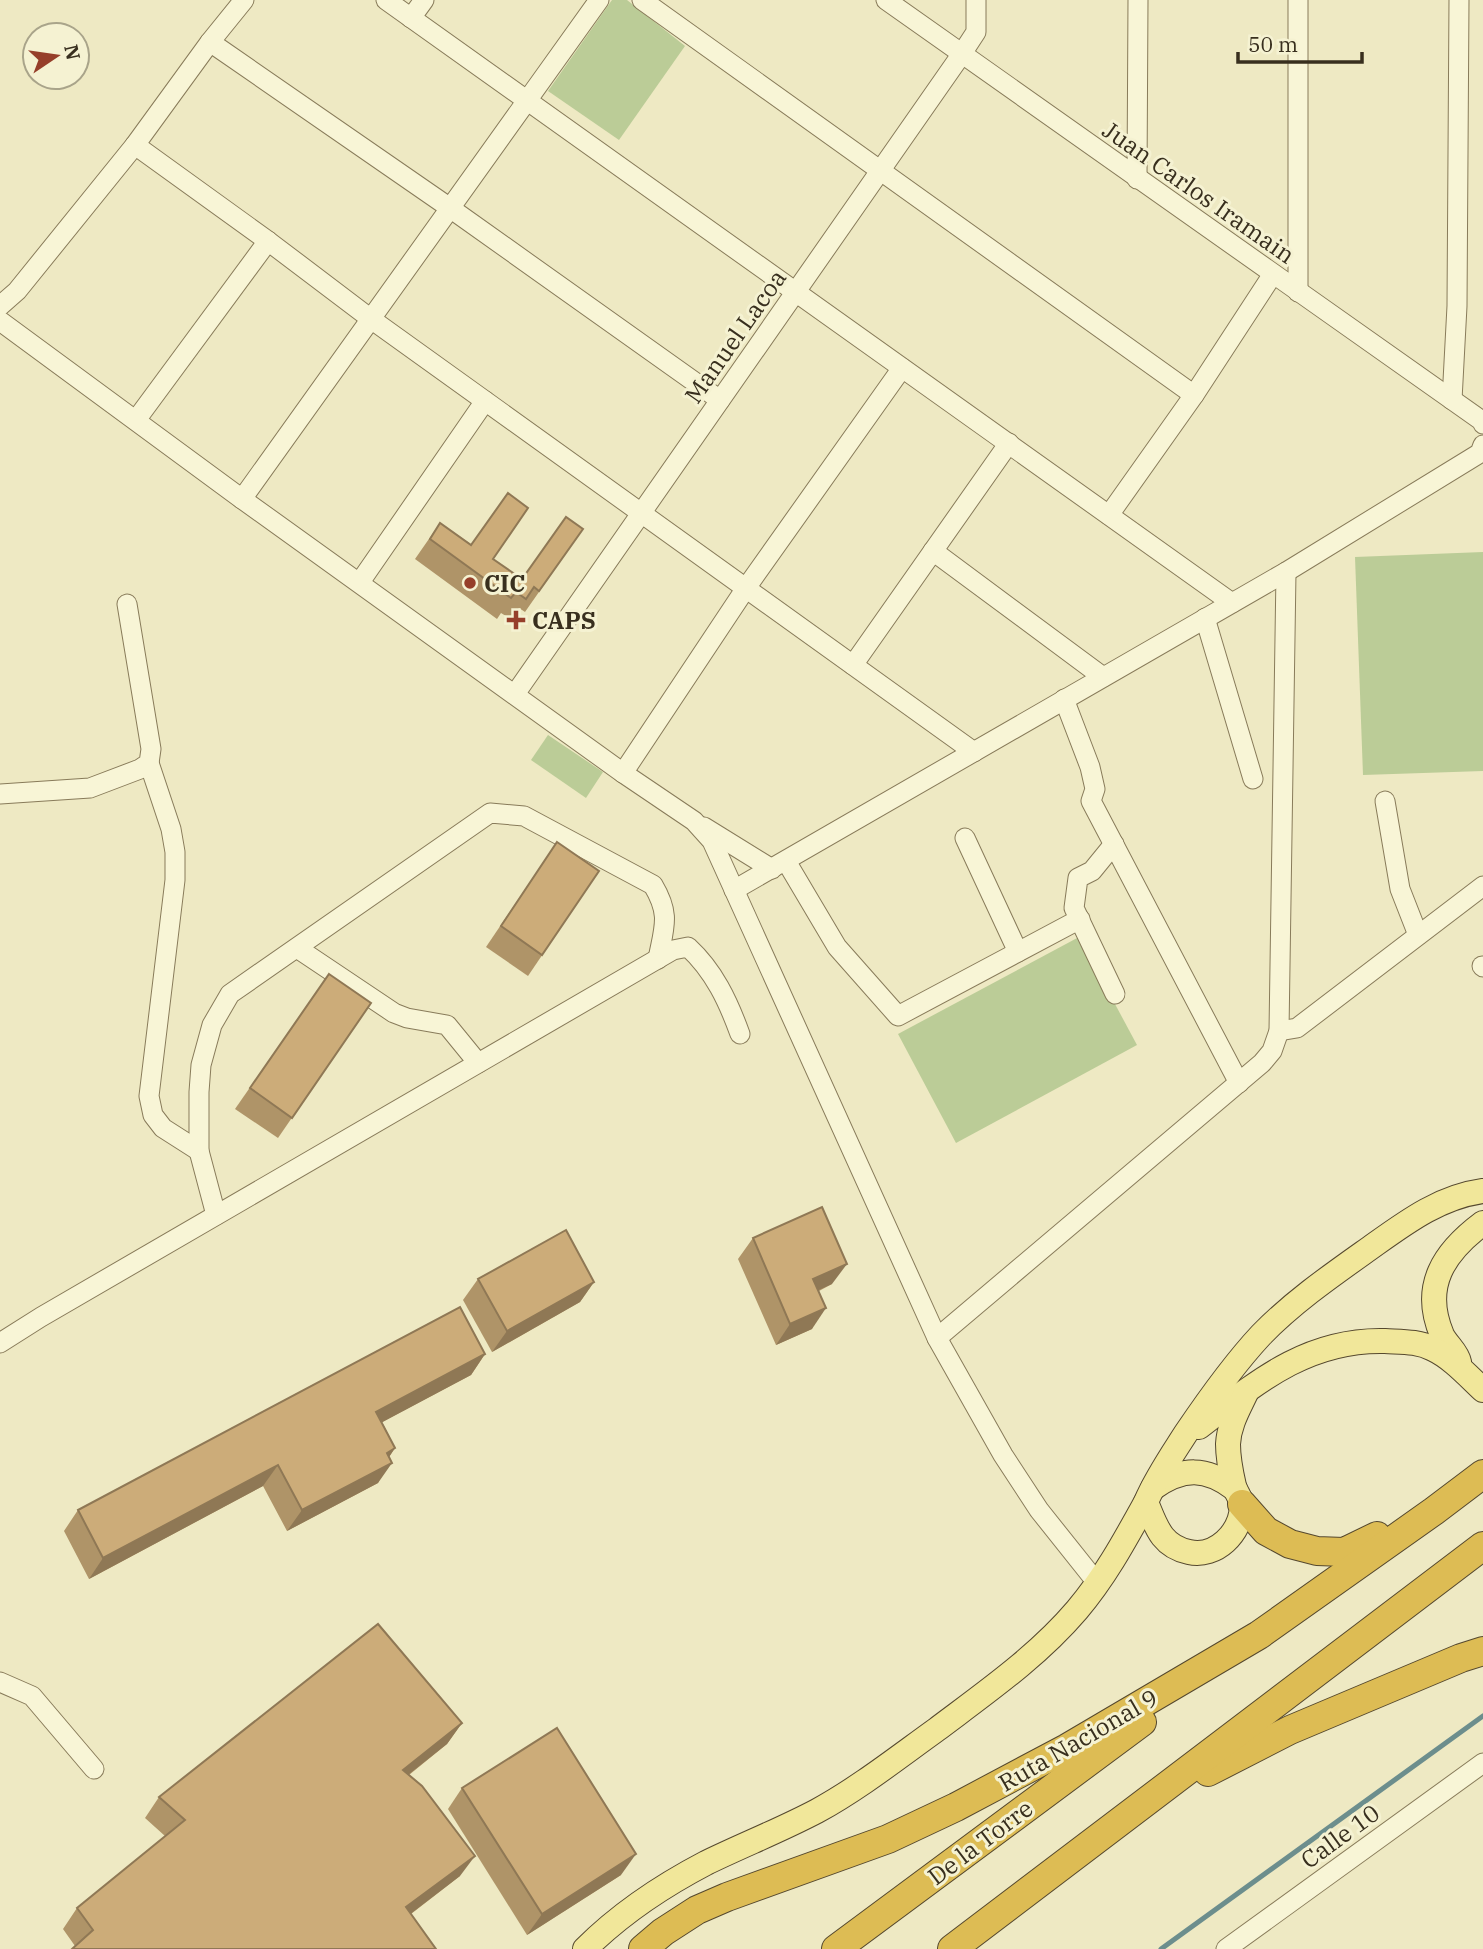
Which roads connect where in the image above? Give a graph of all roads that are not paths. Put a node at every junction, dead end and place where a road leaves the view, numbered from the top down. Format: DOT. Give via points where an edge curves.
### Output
graph roads {
  1 [pos="244,0"];
  2 [pos="386,0"];
  3 [pos="424,0"];
  4 [pos="599,0"];
  5 [pos="642,0"];
  6 [pos="886,0"];
  7 [pos="976,0"];
  8 [pos="1138,0"];
  9 [pos="1298,0"];
  10 [pos="1459,0"];
  11 [pos="411,18"];
  12 [pos="210,42"];
  13 [pos="961,55"];
  14 [pos="527,101"];
  15 [pos="135,145"];
  16 [pos="881,170"];
  17 [pos="1137,179"];
  18 [pos="450,208"];
  19 [pos="268,241"];
  20 [pos="1273,274"];
  21 [pos="796,292"];
  22 [pos="1298,292"];
  23 [pos="0,306"];
  24 [pos="371,319"];
  25 [pos="0,321"];
  26 [pos="902,368"];
  27 [pos="1194,396"];
  28 [pos="720,400"];
  29 [pos="1452,400"];
  30 [pos="485,401"];
  31 [pos="136,420"];
  32 [pos="1483,424"];
  33 [pos="1009,443"];
  34 [pos="1483,445"];
  35 [pos="242,499"];
  36 [pos="642,513"];
  37 [pos="1109,515"];
  38 [pos="933,551"];
  39 [pos="1286,572"];
  40 [pos="360,582"];
  41 [pos="746,588"];
  42 [pos="1232,603"];
  43 [pos="127,604"];
  44 [pos="1205,618"];
  45 [pos="853,665"];
  46 [pos="1104,677"];
  47 [pos="515,694"];
  48 [pos="1064,699"];
  49 [pos="974,752"];
  50 [pos="149,763"];
  51 [pos="623,773"];
  52 [pos="1253,779"];
  53 [pos="0,794"];
  54 [pos="1385,801"];
  55 [pos="694,821"];
  56 [pos="965,838"];
  57 [pos="1114,844"];
  58 [pos="779,865"];
  59 [pos="1483,886"];
  60 [pos="734,890"];
  61 [pos="1080,919"];
  62 [pos="1418,935"];
  63 [pos="298,948"];
  64 [pos="1018,952"];
  65 [pos="658,959"];
  66 [pos="1115,994"];
  67 [pos="1279,1031"];
  68 [pos="740,1034"];
  69 [pos="478,1063"];
  70 [pos="1239,1083"];
  71 [pos="200,1151"];
  72 [pos="1483,1191"];
  73 [pos="216,1215"];
  74 [pos="1483,1223"];
  75 [pos="937,1338"];
  76 [pos="0,1343"];
  77 [pos="1461,1370"];
  78 [pos="1248,1389"];
  79 [pos="1483,1390"];
  80 [pos="1181,1441"];
  81 [pos="1483,1474"];
  82 [pos="1149,1496"];
  83 [pos="1238,1496"];
  84 [pos="1434,1511"];
  85 [pos="1483,1546"];
  86 [pos="1098,1584"];
  87 [pos="1259,1635"];
  88 [pos="1483,1651"];
  89 [pos="0,1682"];
  90 [pos="1483,1763"];
  91 [pos="94,1769"];
  92 [pos="1138,1809"];
  93 [pos="953,1947"];
  94 [pos="585,1949"];
  95 [pos="643,1949"];
  96 [pos="836,1949"];
  97 [pos="1226,1949"];
  1 -- 12 [label="street"];
  2 -- 11 [label="street"];
  3 -- 11 [label="street"];
  4 -- 14 [label="street"];
  5 -- 16 [label="street"];
  6 -- 13 [label="street, Juan Carlos Iramain"];
  7 -- 13 [label="street, Manuel Lacoa" via="976,32"];
  8 -- 17 [label="street"];
  9 -- 22 [label="street"];
  10 -- 29 [label="street"];
  11 -- 14 [label="street"];
  12 -- 15 [label="street"];
  12 -- 18 [label="street"];
  13 -- 16 [label="street, Manuel Lacoa"];
  13 -- 17 [label="street, Juan Carlos Iramain"];
  14 -- 18 [label="street"];
  14 -- 21 [label="street"];
  15 -- 19 [label="street"];
  15 -- 23 [label="street"];
  16 -- 21 [label="street, Manuel Lacoa"];
  16 -- 27 [label="street"];
  17 -- 20 [label="street, Juan Carlos Iramain"];
  18 -- 24 [label="street"];
  18 -- 28 [label="street"];
  19 -- 24 [label="street"];
  19 -- 31 [label="street"];
  20 -- 22 [label="street, Juan Carlos Iramain"];
  20 -- 27 [label="street"];
  21 -- 26 [label="street"];
  21 -- 28 [label="street, Manuel Lacoa"];
  22 -- 29 [label="street, Juan Carlos Iramain"];
  24 -- 30 [label="street"];
  24 -- 35 [label="street"];
  25 -- 31 [label="street"];
  26 -- 33 [label="street"];
  26 -- 41 [label="street"];
  27 -- 37 [label="street"];
  28 -- 36 [label="street, Manuel Lacoa"];
  29 -- 32 [label="street, Juan Carlos Iramain"];
  30 -- 36 [label="street"];
  30 -- 40 [label="street"];
  31 -- 35 [label="street"];
  33 -- 37 [label="street"];
  33 -- 38 [label="street"];
  34 -- 39 [label="street" via="1480,453"];
  35 -- 40 [label="street"];
  36 -- 41 [label="street"];
  36 -- 47 [label="street, Manuel Lacoa"];
  37 -- 42 [label="street"];
  38 -- 45 [label="street"];
  38 -- 46 [label="street"];
  39 -- 42 [label="street"];
  39 -- 67 [label="street"];
  40 -- 47 [label="street"];
  41 -- 45 [label="street"];
  41 -- 51 [label="street"];
  42 -- 44 [label="street"];
  43 -- 50 [label="street" via="151,749"];
  44 -- 46 [label="street"];
  44 -- 52 [label="street"];
  45 -- 49 [label="street"];
  46 -- 48 [label="street"];
  47 -- 51 [label="street"];
  48 -- 49 [label="street"];
  48 -- 57 [label="street" via="1090,766 1095,789 1091,801"];
  49 -- 58 [label="street"];
  50 -- 53 [label="street" via="90,788"];
  50 -- 71 [label="street" via="171,830 175,880 149,1096 153,1115 163,1128"];
  51 -- 55 [label="street"];
  54 -- 62 [label="street" via="1400,889"];
  55 -- 58 [label="street"];
  55 -- 60 [label="street" via="712,841"];
  56 -- 64 [label="street"];
  57 -- 61 [label="street" via="1092,871 1078,878 1074,908"];
  57 -- 70 [label="street"];
  58 -- 60 [label="street"];
  58 -- 64 [label="street" via="837,947 898,1016"];
  59 -- 62 [label="street"];
  60 -- 75 [label="street"];
  61 -- 64 [label="street"];
  61 -- 66 [label="street"];
  62 -- 67 [label="street" via="1297,1028"];
  63 -- 65 [label="street" via="490,813 505,813 524,816 653,885 666,916"];
  63 -- 69 [label="street" via="394,1013 447,1025"];
  63 -- 71 [label="street" via="230,994 212,1024 201,1065"];
  65 -- 68 [label="street" via="688,947 727,999"];
  65 -- 69 [label="street"];
  67 -- 70 [label="street" via="1272,1051"];
  69 -- 73 [label="street"];
  70 -- 75 [label="street"];
  71 -- 73 [label="street"];
  72 -- 80 [label="main road" via="1453,1198 1415,1217 1305,1297 1251,1347"];
  73 -- 76 [label="street"];
  74 -- 77 [label="main road" via="1449,1254 1436,1286 1438,1321"];
  75 -- 86 [label="street" via="1003,1455"];
  77 -- 78 [label="main road" via="1424,1345 1373,1341 1311,1353"];
  77 -- 79 [label="main road"];
  78 -- 80 [label="main road"];
  78 -- 83 [label="main road" via="1233,1420 1228,1445"];
  80 -- 82 [label="main road"];
  81 -- 84 [label="highway, Ruta Nacional 9"];
  82 -- 83 [label="main road" via="1168,1477 1184,1472 1220,1478"];
  82 -- 83 [label="main road" via="1158,1532 1176,1549 1198,1554 1220,1547 1236,1528"];
  82 -- 86 [label="main road"];
  83 -- 84 [label="highway" via="1266,1531 1317,1551 1344,1552 1406,1518"];
  84 -- 87 [label="highway, Ruta Nacional 9"];
  85 -- 92 [label="highway"];
  86 -- 94 [label="main road" via="1027,1661 884,1768 819,1810 666,1886"];
  87 -- 95 [label="highway, Ruta Nacional 9" via="1004,1783 888,1839 698,1910"];
  87 -- 96 [label="highway, De la Torre"];
  88 -- 92 [label="highway" via="1290,1730"];
  89 -- 91 [label="street" via="32,1696"];
  90 -- 97 [label="street, Calle 10"];
  92 -- 93 [label="highway"];
}
